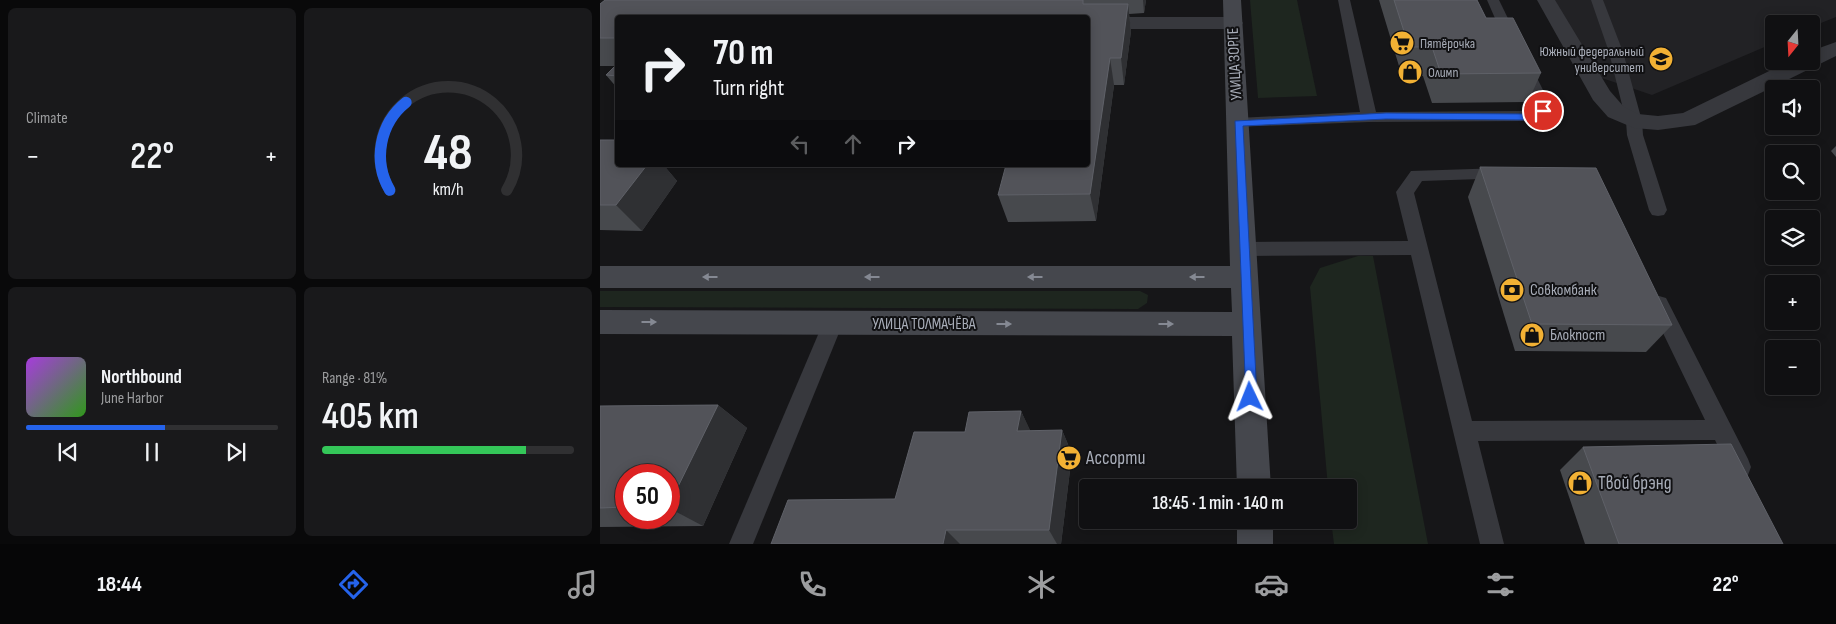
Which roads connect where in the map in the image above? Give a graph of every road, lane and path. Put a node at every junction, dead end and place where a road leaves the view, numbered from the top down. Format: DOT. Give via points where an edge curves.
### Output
graph roads {
  1 [pos="1344,0"];
  2 [pos="1494,0"];
  3 [pos="1546,0"];
  4 [pos="1597,0"];
  5 [pos="1233,11"];
  6 [pos="1090,23"];
  7 [pos="1836,48"];
  8 [pos="1820,55"];
  9 [pos="1789,70"];
  10 [pos="1369,117"];
  11 [pos="1634,121"];
  12 [pos="1238,123"];
  13 [pos="1524,173"];
  14 [pos="1658,210"];
  15 [pos="1419,248"];
  16 [pos="1245,249"];
  17 [pos="600,277"];
  18 [pos="1246,277"];
  19 [pos="1650,288"];
  20 [pos="600,322"];
  21 [pos="834,323"];
  22 [pos="1248,324"];
  23 [pos="1722,430"];
  24 [pos="1465,431"];
  25 [pos="1254,479"];
  26 [pos="1748,482"];
  27 [pos="1255,529"];
  28 [pos="741,544"];
  29 [pos="1256,544"];
  30 [pos="1492,544"];
  1 -- 10 [label="lane"];
  2 -- 10 [label="lane" via="1542,106 1543,111 1538,116"];
  3 -- 11 [label="street" via="1601,95 1616,112"];
  4 -- 11 [label="lane" via="1616,52"];
  5 -- 6 [label="street"];
  5 -- 12 [label="street, УЛИЦА ЗОРГЕ"];
  7 -- 8 [label="street"];
  9 -- 11 [label="street" via="1687,120"];
  10 -- 12 [label="lane"];
  11 -- 14 [label="lane" via="1635,135"];
  12 -- 16 [label="street, УЛИЦА ЗОРГЕ"];
  13 -- 15 [label="lane" via="1417,175 1406,192"];
  15 -- 16 [label="lane"];
  15 -- 24 [label="lane"];
  16 -- 18 [label="street, УЛИЦА ЗОРГЕ"];
  18 -- 17 [label="street, one-way"];
  18 -- 22 [label="street, УЛИЦА ЗОРГЕ"];
  19 -- 23 [label="lane"];
  20 -- 21 [label="street, УЛИЦА ТОЛМАЧЁВА, one-way"];
  21 -- 22 [label="street, УЛИЦА ТОЛМАЧЁВА, one-way"];
  21 -- 28 [label="lane"];
  22 -- 25 [label="street, УЛИЦА ЗОРГЕ"];
  23 -- 24 [label="lane"];
  23 -- 26 [label="lane"];
  24 -- 30 [label="lane"];
  27 -- 29 [label="street"];
}
